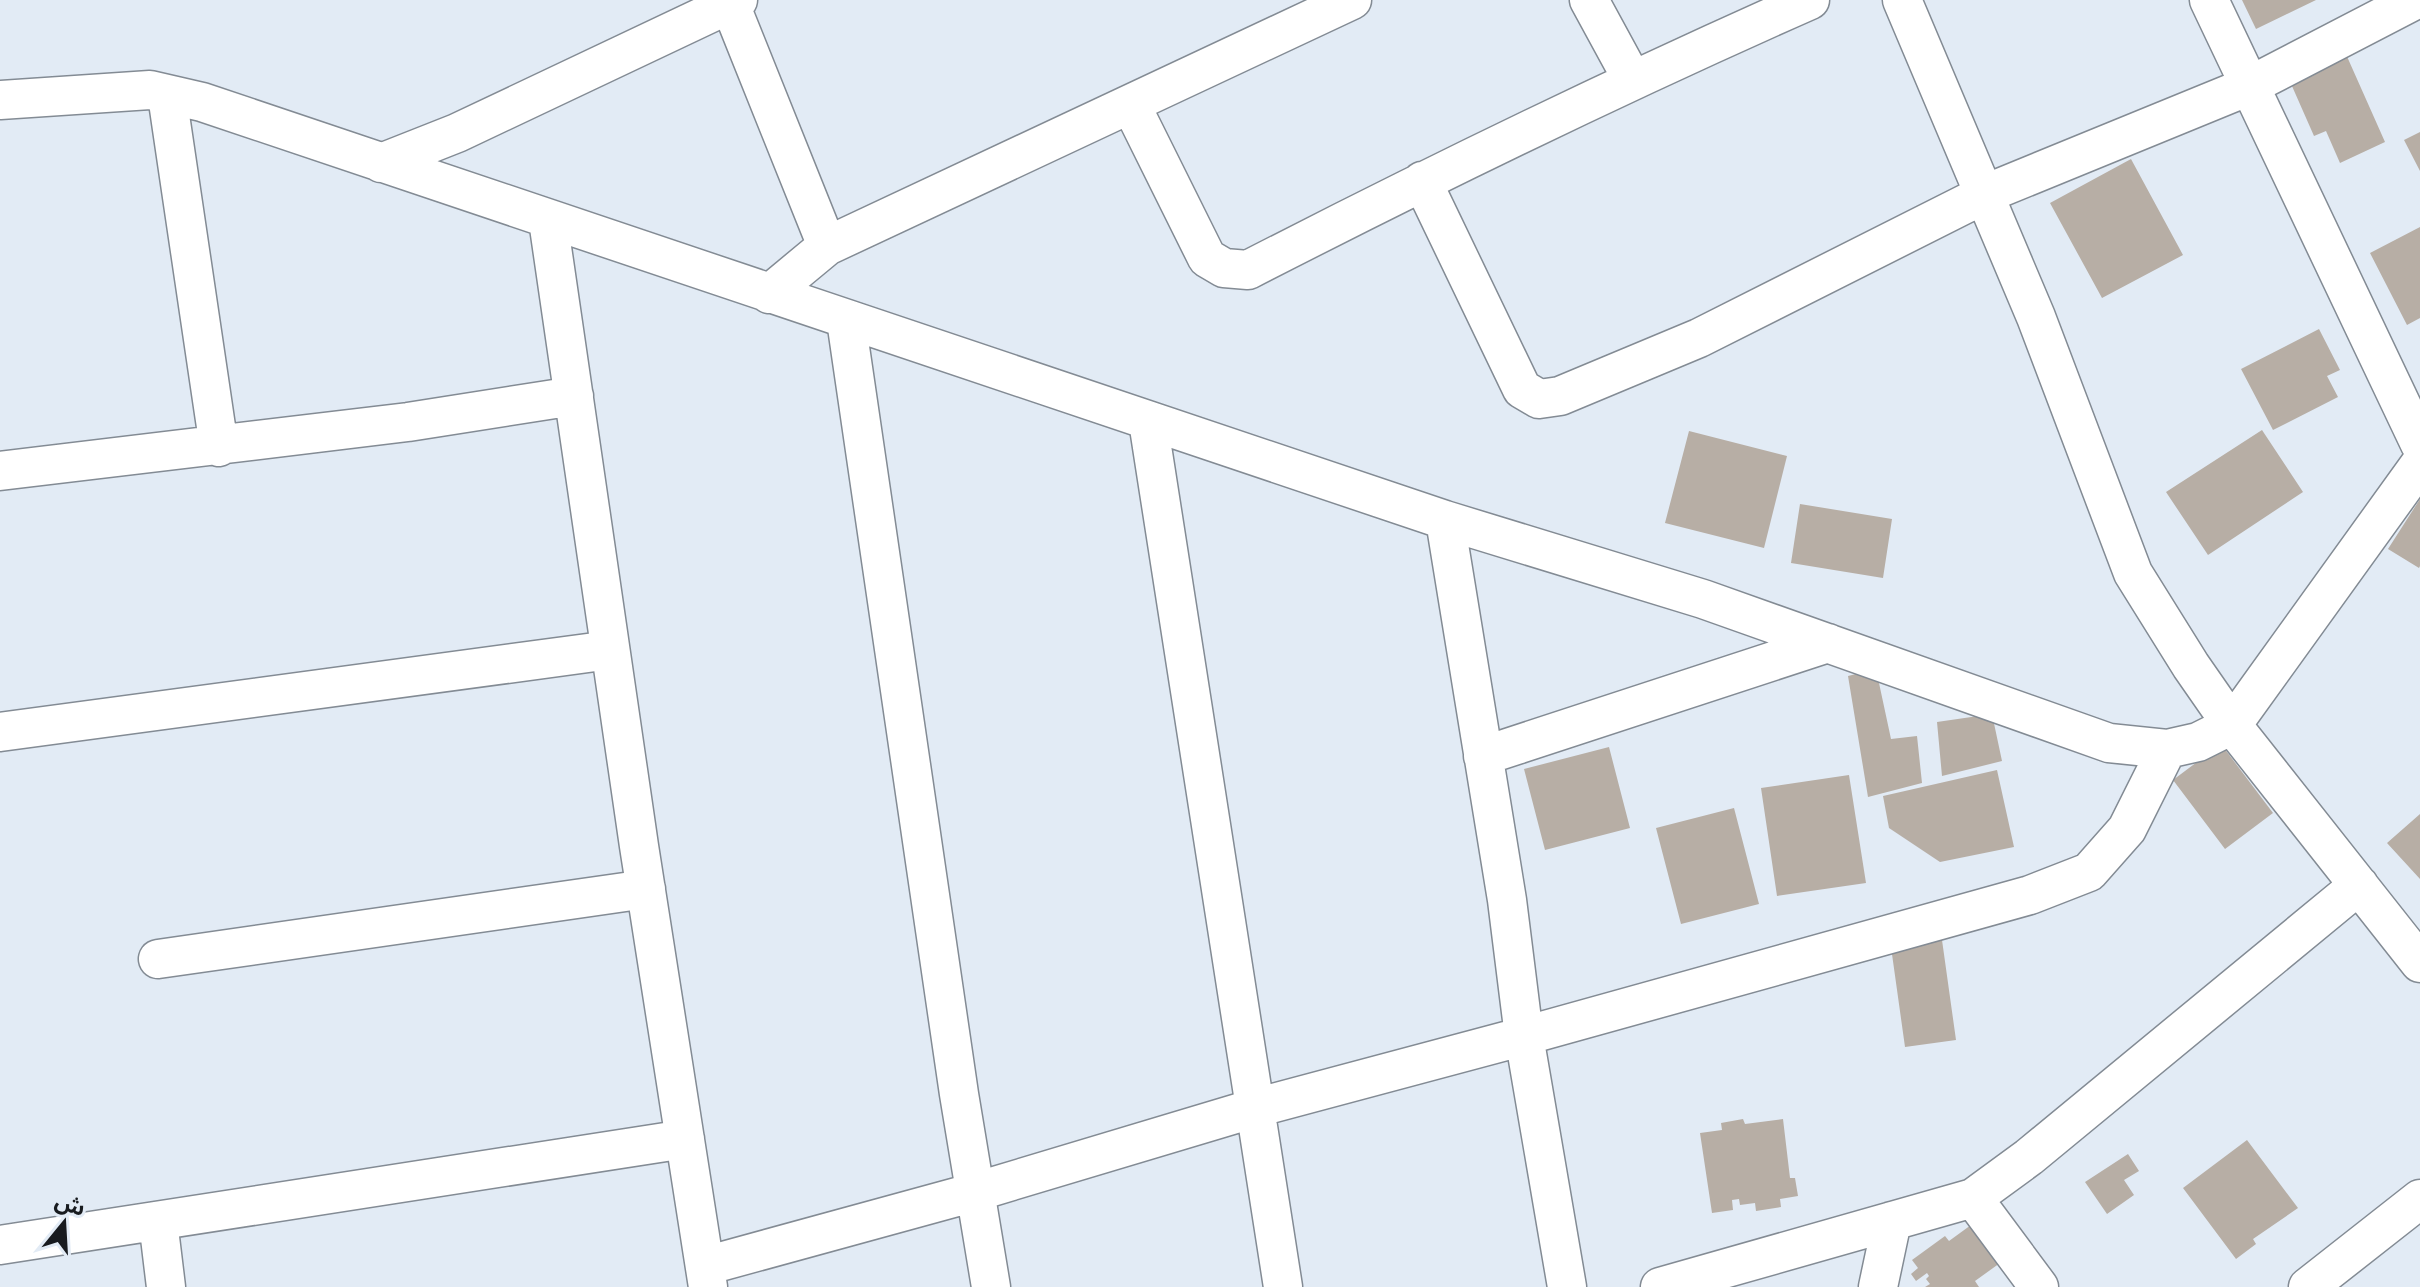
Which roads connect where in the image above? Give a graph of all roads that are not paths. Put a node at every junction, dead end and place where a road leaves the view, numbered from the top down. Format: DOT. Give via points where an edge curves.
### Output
graph roads {
  1 [pos="1352,0"];
  2 [pos="1589,0"];
  3 [pos="1810,0"];
  4 [pos="1902,0"];
  5 [pos="2209,0"];
  6 [pos="2415,0"];
  7 [pos="734,2"];
  8 [pos="1632,79"];
  9 [pos="2249,86"];
  10 [pos="167,95"];
  11 [pos="0,100"];
  12 [pos="1131,105"];
  13 [pos="381,163"];
  14 [pos="1422,181"];
  15 [pos="1985,194"];
  16 [pos="548,220"];
  17 [pos="827,246"];
  18 [pos="769,294"];
  19 [pos="846,320"];
  20 [pos="574,396"];
  21 [pos="1148,421"];
  22 [pos="2420,444"];
  23 [pos="219,447"];
  24 [pos="2420,464"];
  25 [pos="0,471"];
  26 [pos="1445,520"];
  27 [pos="1828,643"];
  28 [pos="610,650"];
  29 [pos="2232,725"];
  30 [pos="0,732"];
  31 [pos="2167,749"];
  32 [pos="1483,756"];
  33 [pos="2359,885"];
  34 [pos="646,889"];
  35 [pos="158,959"];
  36 [pos="2420,963"];
  37 [pos="1524,1036"];
  38 [pos="1255,1108"];
  39 [pos="685,1139"];
  40 [pos="975,1192"];
  41 [pos="1973,1198"];
  42 [pos="2420,1199"];
  43 [pos="158,1221"];
  44 [pos="1892,1221"];
  45 [pos="0,1245"];
  46 [pos="707,1276"];
  47 [pos="166,1287"];
  48 [pos="991,1287"];
  49 [pos="1283,1287"];
  50 [pos="1567,1287"];
  51 [pos="1660,1287"];
  52 [pos="1878,1287"];
  53 [pos="2039,1287"];
  54 [pos="2308,1287"];
  1 -- 12 [label="street"];
  2 -- 8 [label="street"];
  3 -- 8 [label="street"];
  4 -- 15 [label="street"];
  5 -- 9 [label="street"];
  6 -- 9 [label="street"];
  7 -- 13 [label="street" via="457,133"];
  7 -- 17 [label="street"];
  8 -- 14 [label="street"];
  9 -- 15 [label="street"];
  9 -- 22 [label="street"];
  10 -- 11 [label="street" via="150,90"];
  10 -- 13 [label="street"];
  10 -- 23 [label="street"];
  12 -- 14 [label="street" via="1207,258 1224,268 1248,270"];
  12 -- 17 [label="street"];
  13 -- 16 [label="street"];
  14 -- 15 [label="street" via="1522,389 1539,399 1560,396 1699,338"];
  15 -- 29 [label="street" via="2133,573"];
  16 -- 18 [label="street"];
  16 -- 20 [label="street"];
  17 -- 18 [label="street"];
  18 -- 19 [label="street"];
  19 -- 21 [label="street"];
  19 -- 40 [label="street"];
  20 -- 23 [label="street"];
  20 -- 28 [label="street"];
  21 -- 26 [label="street"];
  21 -- 38 [label="street"];
  23 -- 25 [label="street"];
  24 -- 29 [label="street"];
  26 -- 27 [label="street"];
  26 -- 32 [label="street"];
  27 -- 31 [label="street" via="2109,743"];
  27 -- 32 [label="street"];
  28 -- 30 [label="street"];
  28 -- 34 [label="street"];
  29 -- 31 [label="street" via="2198,742"];
  29 -- 33 [label="street"];
  31 -- 37 [label="street" via="2127,829 2089,872 2030,895"];
  32 -- 37 [label="street"];
  33 -- 36 [label="street"];
  33 -- 41 [label="street"];
  34 -- 35 [label="street"];
  34 -- 39 [label="street"];
  37 -- 38 [label="street"];
  37 -- 50 [label="street"];
  38 -- 40 [label="street"];
  38 -- 49 [label="street"];
  39 -- 43 [label="street"];
  39 -- 46 [label="street"];
  40 -- 46 [label="street"];
  40 -- 48 [label="street"];
  41 -- 44 [label="street"];
  41 -- 53 [label="street"];
  42 -- 54 [label="street"];
  43 -- 45 [label="street"];
  43 -- 47 [label="street"];
  44 -- 51 [label="street"];
  44 -- 52 [label="street"];
}
